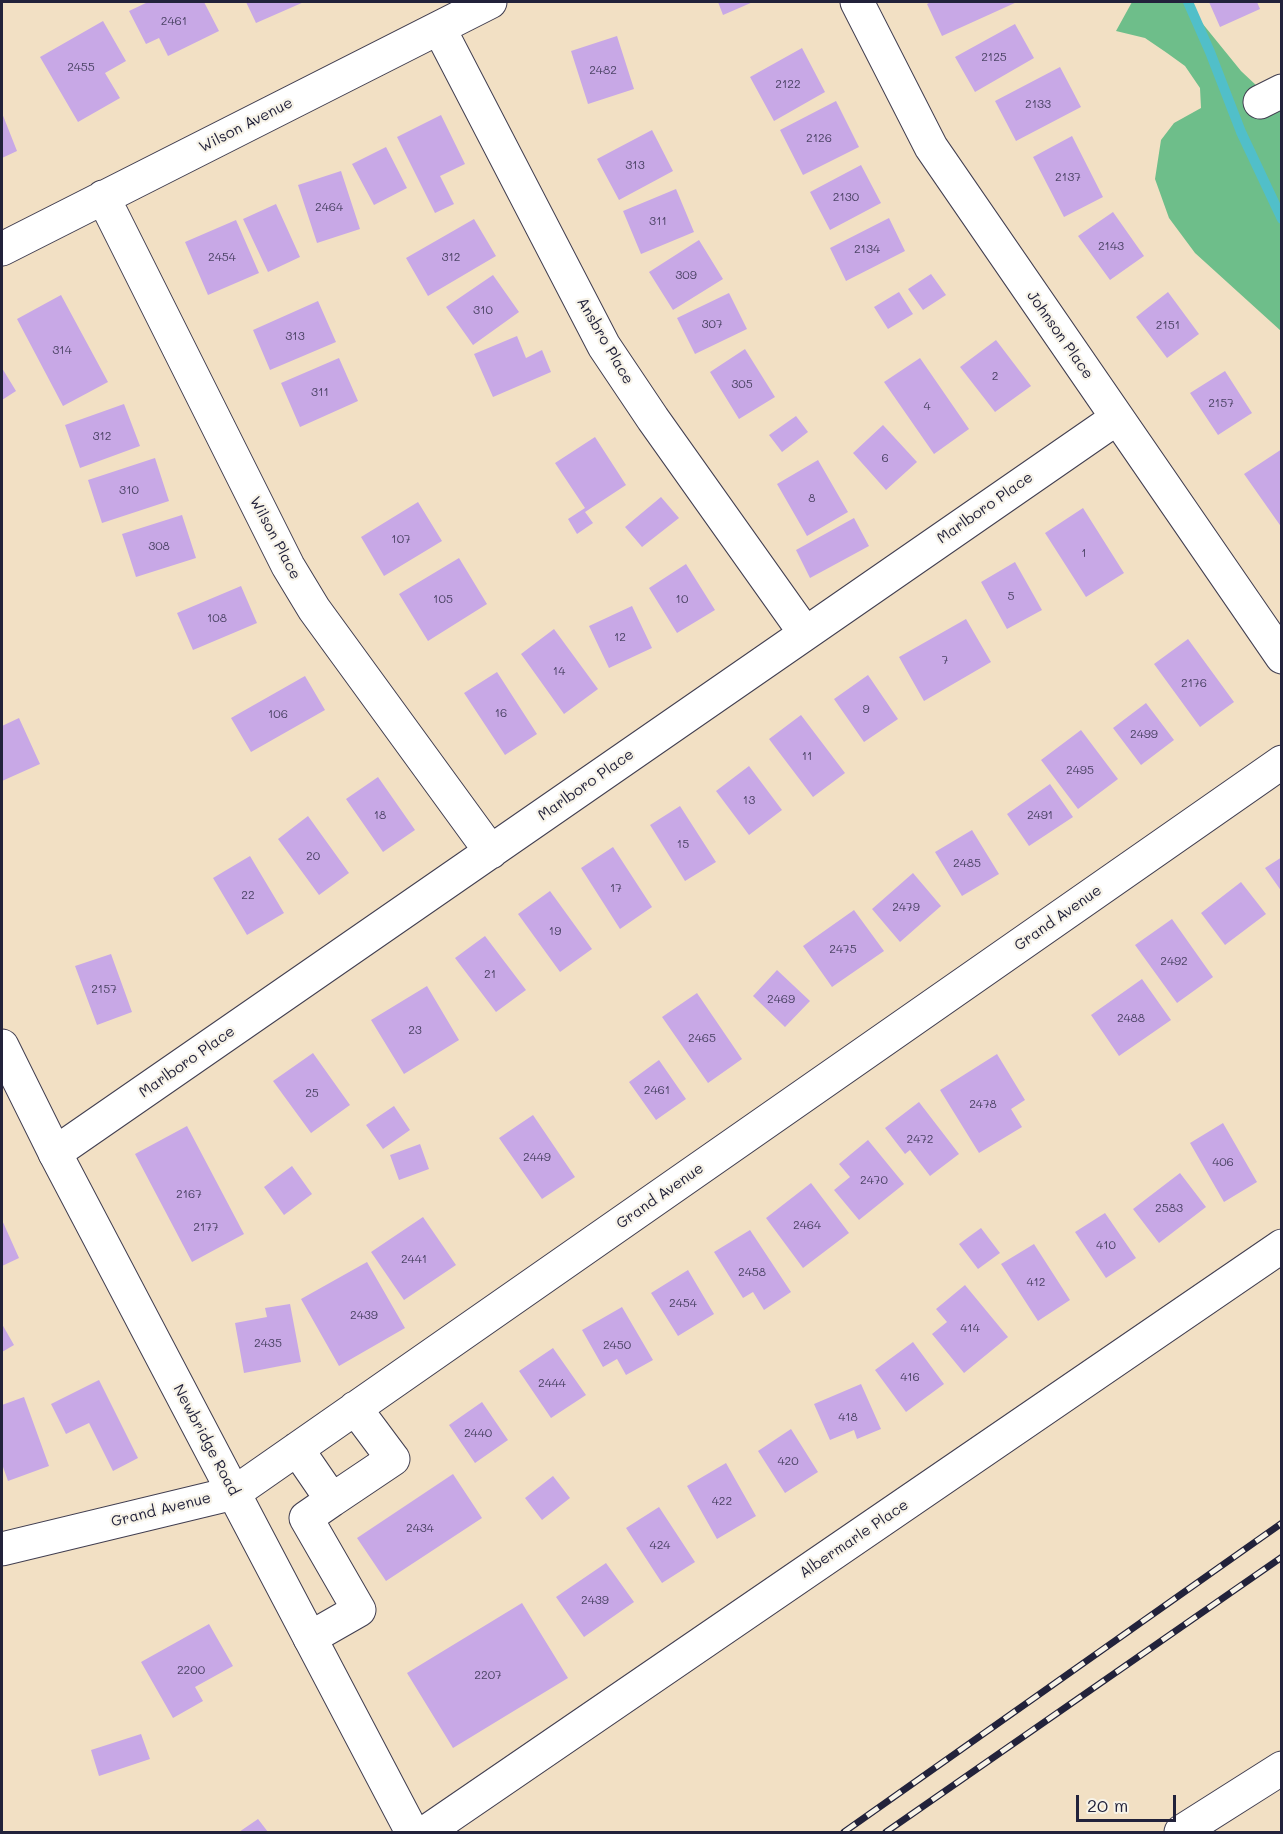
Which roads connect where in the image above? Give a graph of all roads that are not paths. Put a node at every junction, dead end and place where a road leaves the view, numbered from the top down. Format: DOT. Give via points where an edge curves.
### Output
graph roads {
  1 [pos="490,2"];
  2 [pos="857,2"];
  3 [pos="439,28"];
  4 [pos="103,197"];
  5 [pos="2,249"];
  6 [pos="1117,418"];
  7 [pos="805,633"];
  8 [pos="1281,657"];
  9 [pos="1281,762"];
  10 [pos="491,852"];
  11 [pos="2,1046"];
  12 [pos="10,1084"];
  13 [pos="55,1153"];
  14 [pos="1281,1246"];
  15 [pos="355,1408"];
  16 [pos="297,1449"];
  17 [pos="234,1493"];
  18 [pos="332,1500"];
  19 [pos="2,1549"];
  20 [pos="310,1638"];
  21 [pos="1281,1768"];
  22 [pos="412,1833"];
  23 [pos="426,1833"];
  24 [pos="1181,1833"];
  1 -- 3 [label="main road, Wilson Avenue"];
  2 -- 6 [label="main road, Johnson Place" via="931,147"];
  3 -- 4 [label="main road, Wilson Avenue"];
  3 -- 7 [label="main road, Ansbro Place" via="604,346"];
  4 -- 5 [label="main road, Wilson Avenue"];
  4 -- 10 [label="main road, Wilson Place" via="288,566 314,609"];
  6 -- 7 [label="main road, Marlboro Place"];
  6 -- 8 [label="main road, Johnson Place"];
  7 -- 10 [label="main road, Marlboro Place"];
  9 -- 15 [label="main road, Grand Avenue"];
  10 -- 13 [label="main road, Marlboro Place"];
  11 -- 12 [label="main road, Newbridge Road"];
  12 -- 13 [label="main road, Newbridge Road"];
  13 -- 17 [label="main road, Newbridge Road"];
  14 -- 23 [label="main road, Albermarle Place"];
  15 -- 16 [label="main road, Grand Avenue"];
  15 -- 18 [label="main road" via="393,1459"];
  16 -- 17 [label="main road, Grand Avenue"];
  16 -- 18 [label="main road"];
  17 -- 19 [label="main road, Grand Avenue"];
  17 -- 20 [label="main road, Newbridge Road"];
  18 -- 20 [label="main road" via="306,1518 359,1610"];
  20 -- 22 [label="main road, Newbridge Road"];
  21 -- 24 [label="main road"];
}
